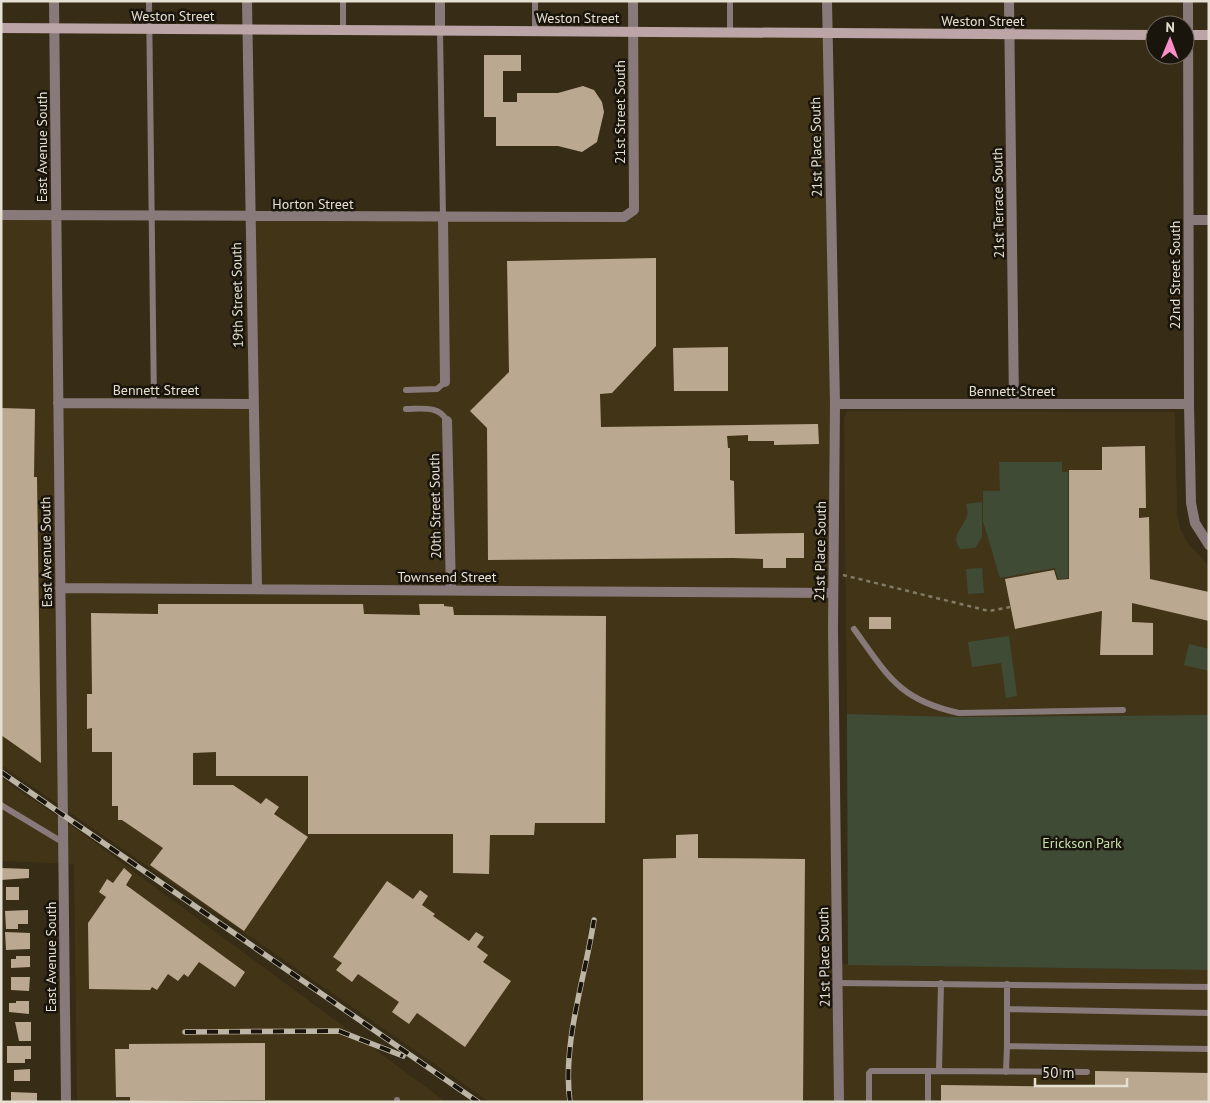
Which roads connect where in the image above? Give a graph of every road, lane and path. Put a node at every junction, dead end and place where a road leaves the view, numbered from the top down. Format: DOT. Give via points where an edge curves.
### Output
graph roads {
  1 [pos="54,1"];
  2 [pos="149,1"];
  3 [pos="247,1"];
  4 [pos="343,1"];
  5 [pos="440,1"];
  6 [pos="535,1"];
  7 [pos="633,1"];
  8 [pos="730,1"];
  9 [pos="827,1"];
  10 [pos="1009,1"];
  11 [pos="1188,1"];
  12 [pos="1188,15"];
  13 [pos="1,28"];
  14 [pos="54,29"];
  15 [pos="150,30"];
  16 [pos="247,30"];
  17 [pos="342,31"];
  18 [pos="440,31"];
  19 [pos="535,32"];
  20 [pos="633,32"];
  21 [pos="730,33"];
  22 [pos="828,34"];
  23 [pos="1009,34"];
  24 [pos="1145,35"];
  25 [pos="1195,35"];
  26 [pos="1209,36"];
  27 [pos="1187,65"];
  28 [pos="1,215"];
  29 [pos="56,216"];
  30 [pos="153,216"];
  31 [pos="250,217"];
  32 [pos="624,217"];
  33 [pos="443,218"];
  34 [pos="1190,220"];
  35 [pos="1209,220"];
  36 [pos="445,382"];
  37 [pos="406,390"];
  38 [pos="58,403"];
  39 [pos="154,403"];
  40 [pos="253,404"];
  41 [pos="835,404"];
  42 [pos="1014,404"];
  43 [pos="1189,404"];
  44 [pos="406,410"];
  45 [pos="447,421"];
  46 [pos="1209,545"];
  47 [pos="834,574"];
  48 [pos="60,588"];
  49 [pos="257,589"];
  50 [pos="451,590"];
  51 [pos="833,593"];
  52 [pos="1010,607"];
  53 [pos="854,629"];
  54 [pos="1123,710"];
  55 [pos="1,805"];
  56 [pos="65,843"];
  57 [pos="838,983"];
  58 [pos="941,983"];
  59 [pos="1008,984"];
  60 [pos="1209,987"];
  61 [pos="1007,1009"];
  62 [pos="1209,1013"];
  63 [pos="1007,1046"];
  64 [pos="1209,1049"];
  65 [pos="928,1071"];
  66 [pos="940,1071"];
  67 [pos="1006,1072"];
  68 [pos="1087,1072"];
  69 [pos="66,1102"];
  70 [pos="840,1102"];
  71 [pos="869,1102"];
  72 [pos="928,1102"];
  1 -- 14 [label="street, East Avenue South"];
  2 -- 15 [label="lane"];
  3 -- 16 [label="street, 19th Street South"];
  4 -- 17 [label="lane"];
  5 -- 18 [label="street"];
  6 -- 19 [label="lane"];
  7 -- 20 [label="street, 21st Street South"];
  8 -- 21 [label="lane"];
  9 -- 22 [label="street, 21st Place South"];
  10 -- 23 [label="street, 21st Terrace South"];
  11 -- 12 [label="street, 22nd Street South"];
  13 -- 14 [label="street, Weston Street"];
  14 -- 15 [label="street, Weston Street"];
  14 -- 29 [label="street, East Avenue South"];
  15 -- 16 [label="street, Weston Street"];
  15 -- 30 [label="lane"];
  16 -- 17 [label="street, Weston Street"];
  16 -- 31 [label="street, 19th Street South"];
  17 -- 18 [label="street, Weston Street"];
  18 -- 19 [label="street, Weston Street"];
  18 -- 33 [label="lane"];
  19 -- 20 [label="street, Weston Street"];
  20 -- 21 [label="street, Weston Street"];
  20 -- 32 [label="street, 21st Street South" via="634,210"];
  21 -- 22 [label="street, Weston Street"];
  22 -- 23 [label="street, Weston Street"];
  22 -- 41 [label="street, 21st Place South"];
  23 -- 24 [label="street, Weston Street"];
  23 -- 42 [label="street, 21st Terrace South"];
  25 -- 26 [label="street"];
  27 -- 34 [label="street, 22nd Street South"];
  28 -- 29 [label="street, Horton Street"];
  29 -- 30 [label="street, Horton Street"];
  29 -- 38 [label="street, East Avenue South"];
  30 -- 31 [label="street, Horton Street"];
  30 -- 39 [label="lane"];
  31 -- 33 [label="street, Horton Street"];
  31 -- 40 [label="street, 19th Street South"];
  32 -- 33 [label="street, Horton Street"];
  33 -- 36 [label="street"];
  34 -- 35 [label="street"];
  34 -- 43 [label="street, 22nd Street South"];
  36 -- 37 [label="lane" via="436,390"];
  38 -- 39 [label="street, Bennett Street"];
  38 -- 48 [label="street, East Avenue South"];
  39 -- 40 [label="street, Bennett Street"];
  40 -- 49 [label="street, 19th Street South"];
  41 -- 42 [label="street, Bennett Street"];
  41 -- 47 [label="street, 21st Place South"];
  42 -- 43 [label="street, Bennett Street"];
  43 -- 46 [label="street, 22nd Street South" via="1192,503 1196,523"];
  44 -- 45 [label="lane" via="436,409"];
  45 -- 50 [label="street, 20th Street South"];
  47 -- 51 [label="street, 21st Place South"];
  47 -- 52 [label="path" via="849,575 989,611"];
  48 -- 49 [label="street, Townsend Street"];
  48 -- 56 [label="street, East Avenue South"];
  49 -- 50 [label="street, Townsend Street"];
  50 -- 51 [label="street, Townsend Street"];
  51 -- 57 [label="street, 21st Place South"];
  53 -- 54 [label="lane" via="892,680 913,698 937,708 959,713"];
  55 -- 56 [label="lane"];
  56 -- 69 [label="street, East Avenue South"];
  57 -- 58 [label="lane"];
  57 -- 70 [label="street, 21st Place South"];
  58 -- 59 [label="lane"];
  58 -- 66 [label="lane"];
  59 -- 60 [label="lane"];
  59 -- 61 [label="lane"];
  61 -- 62 [label="lane"];
  61 -- 63 [label="lane"];
  63 -- 64 [label="lane"];
  63 -- 67 [label="lane"];
  65 -- 66 [label="lane"];
  65 -- 71 [label="lane" via="871,1071"];
  65 -- 72 [label="lane"];
  66 -- 67 [label="lane"];
  67 -- 68 [label="lane"];
}
